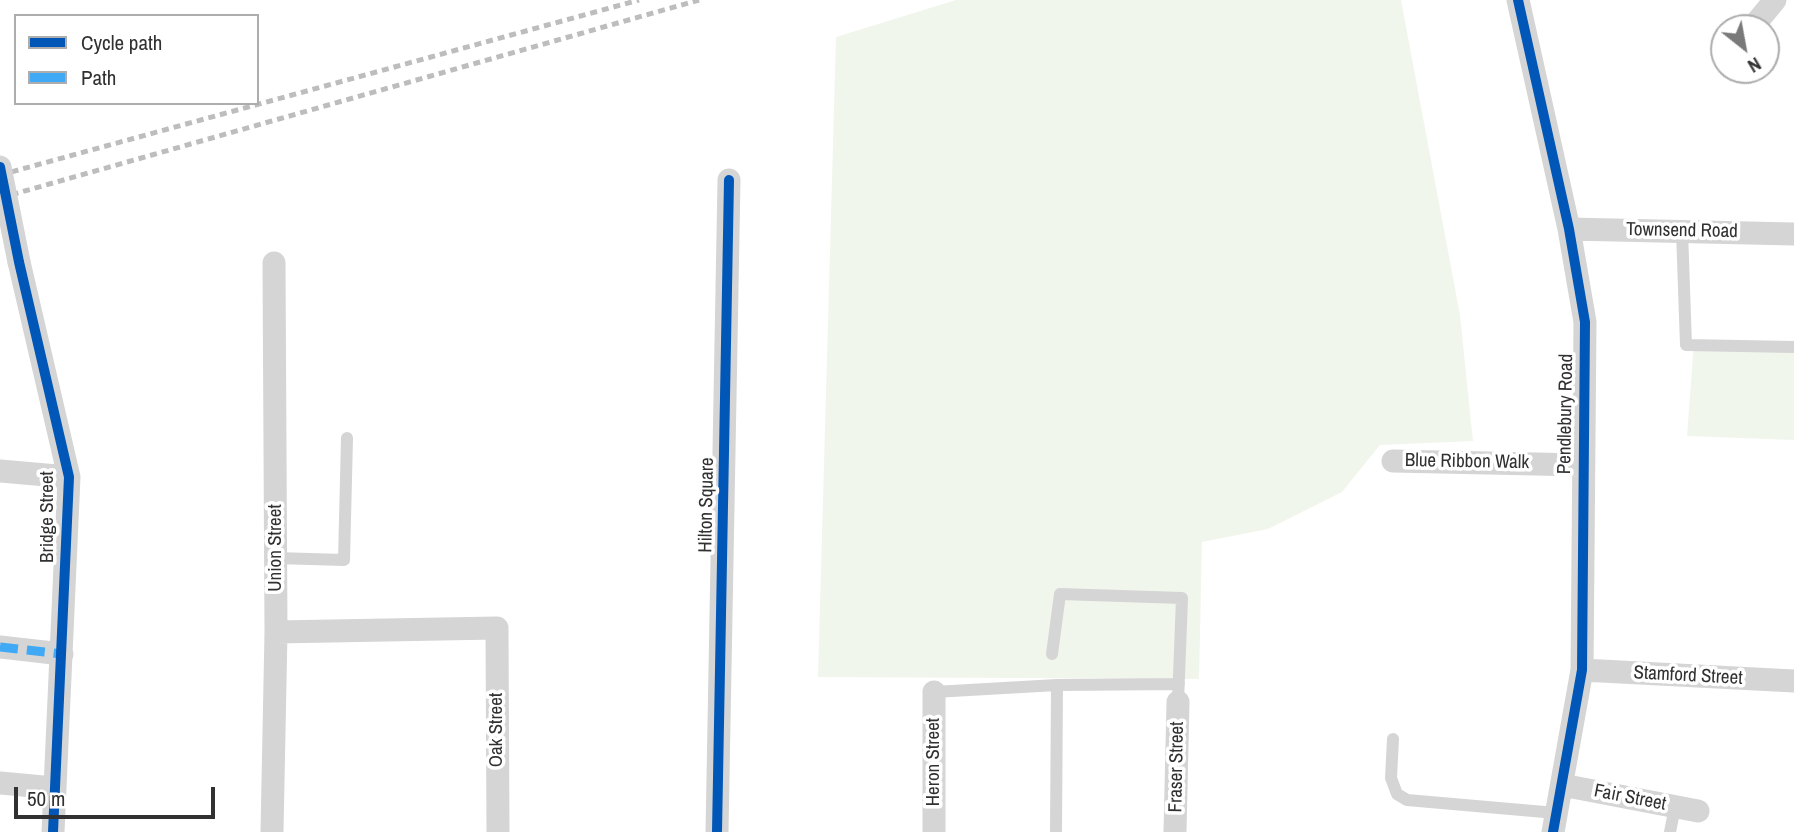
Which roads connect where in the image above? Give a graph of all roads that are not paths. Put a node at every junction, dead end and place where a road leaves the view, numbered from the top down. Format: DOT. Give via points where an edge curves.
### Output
graph roads {
  1 [pos="1518,0"];
  2 [pos="1775,0"];
  3 [pos="1764,14"];
  4 [pos="0,167"];
  5 [pos="729,180"];
  6 [pos="1569,229"];
  7 [pos="1682,231"];
  8 [pos="1794,234"];
  9 [pos="274,264"];
  10 [pos="1794,346"];
  11 [pos="346,438"];
  12 [pos="1394,461"];
  13 [pos="1583,465"];
  14 [pos="0,471"];
  15 [pos="69,477"];
  16 [pos="276,558"];
  17 [pos="276,632"];
  18 [pos="0,647"];
  19 [pos="62,654"];
  20 [pos="1052,654"];
  21 [pos="1582,670"];
  22 [pos="1794,681"];
  23 [pos="1057,685"];
  24 [pos="934,692"];
  25 [pos="1179,693"];
  26 [pos="1393,739"];
  27 [pos="0,783"];
  28 [pos="1562,785"];
  29 [pos="54,788"];
  30 [pos="1675,807"];
  31 [pos="1698,811"];
  32 [pos="1554,822"];
  33 [pos="53,832"];
  34 [pos="272,832"];
  35 [pos="498,832"];
  36 [pos="718,832"];
  37 [pos="934,832"];
  38 [pos="1056,832"];
  39 [pos="1175,832"];
  40 [pos="1670,832"];
  1 -- 6 [label="street, Pendlebury Road"];
  2 -- 3 [label="street"];
  4 -- 15 [label="street, Bridge Street, bridge"];
  5 -- 36 [label="street, Hilton Square"];
  6 -- 7 [label="street, Townsend Road"];
  6 -- 13 [label="street, Pendlebury Road" via="1585,322"];
  7 -- 8 [label="street, Townsend Road"];
  7 -- 10 [label="lane" via="1686,345"];
  9 -- 16 [label="street, Union Street"];
  11 -- 16 [label="lane" via="344,560"];
  12 -- 13 [label="street, Blue Ribbon Walk"];
  13 -- 21 [label="street, Pendlebury Road"];
  14 -- 15 [label="street"];
  15 -- 19 [label="street, Bridge Street"];
  16 -- 17 [label="street, Union Street"];
  17 -- 34 [label="street, Union Street"];
  17 -- 35 [label="street, Oak Street" via="497,628"];
  18 -- 19 [label="street"];
  19 -- 29 [label="street, Bridge Street"];
  20 -- 25 [label="lane" via="1060,594 1182,598"];
  21 -- 22 [label="street, Stamford Street"];
  21 -- 28 [label="street, Pendlebury Road"];
  23 -- 24 [label="lane"];
  23 -- 25 [label="lane"];
  23 -- 38 [label="lane"];
  24 -- 37 [label="street, Heron Street"];
  25 -- 39 [label="street, Fraser Street"];
  26 -- 32 [label="lane" via="1391,778 1397,794 1407,800"];
  27 -- 29 [label="street"];
  28 -- 30 [label="street, Fair Street"];
  28 -- 32 [label="street, Pendlebury Road"];
  29 -- 33 [label="street, Bridge Street"];
  30 -- 31 [label="street, Fair Street"];
  30 -- 40 [label="lane"];
}
